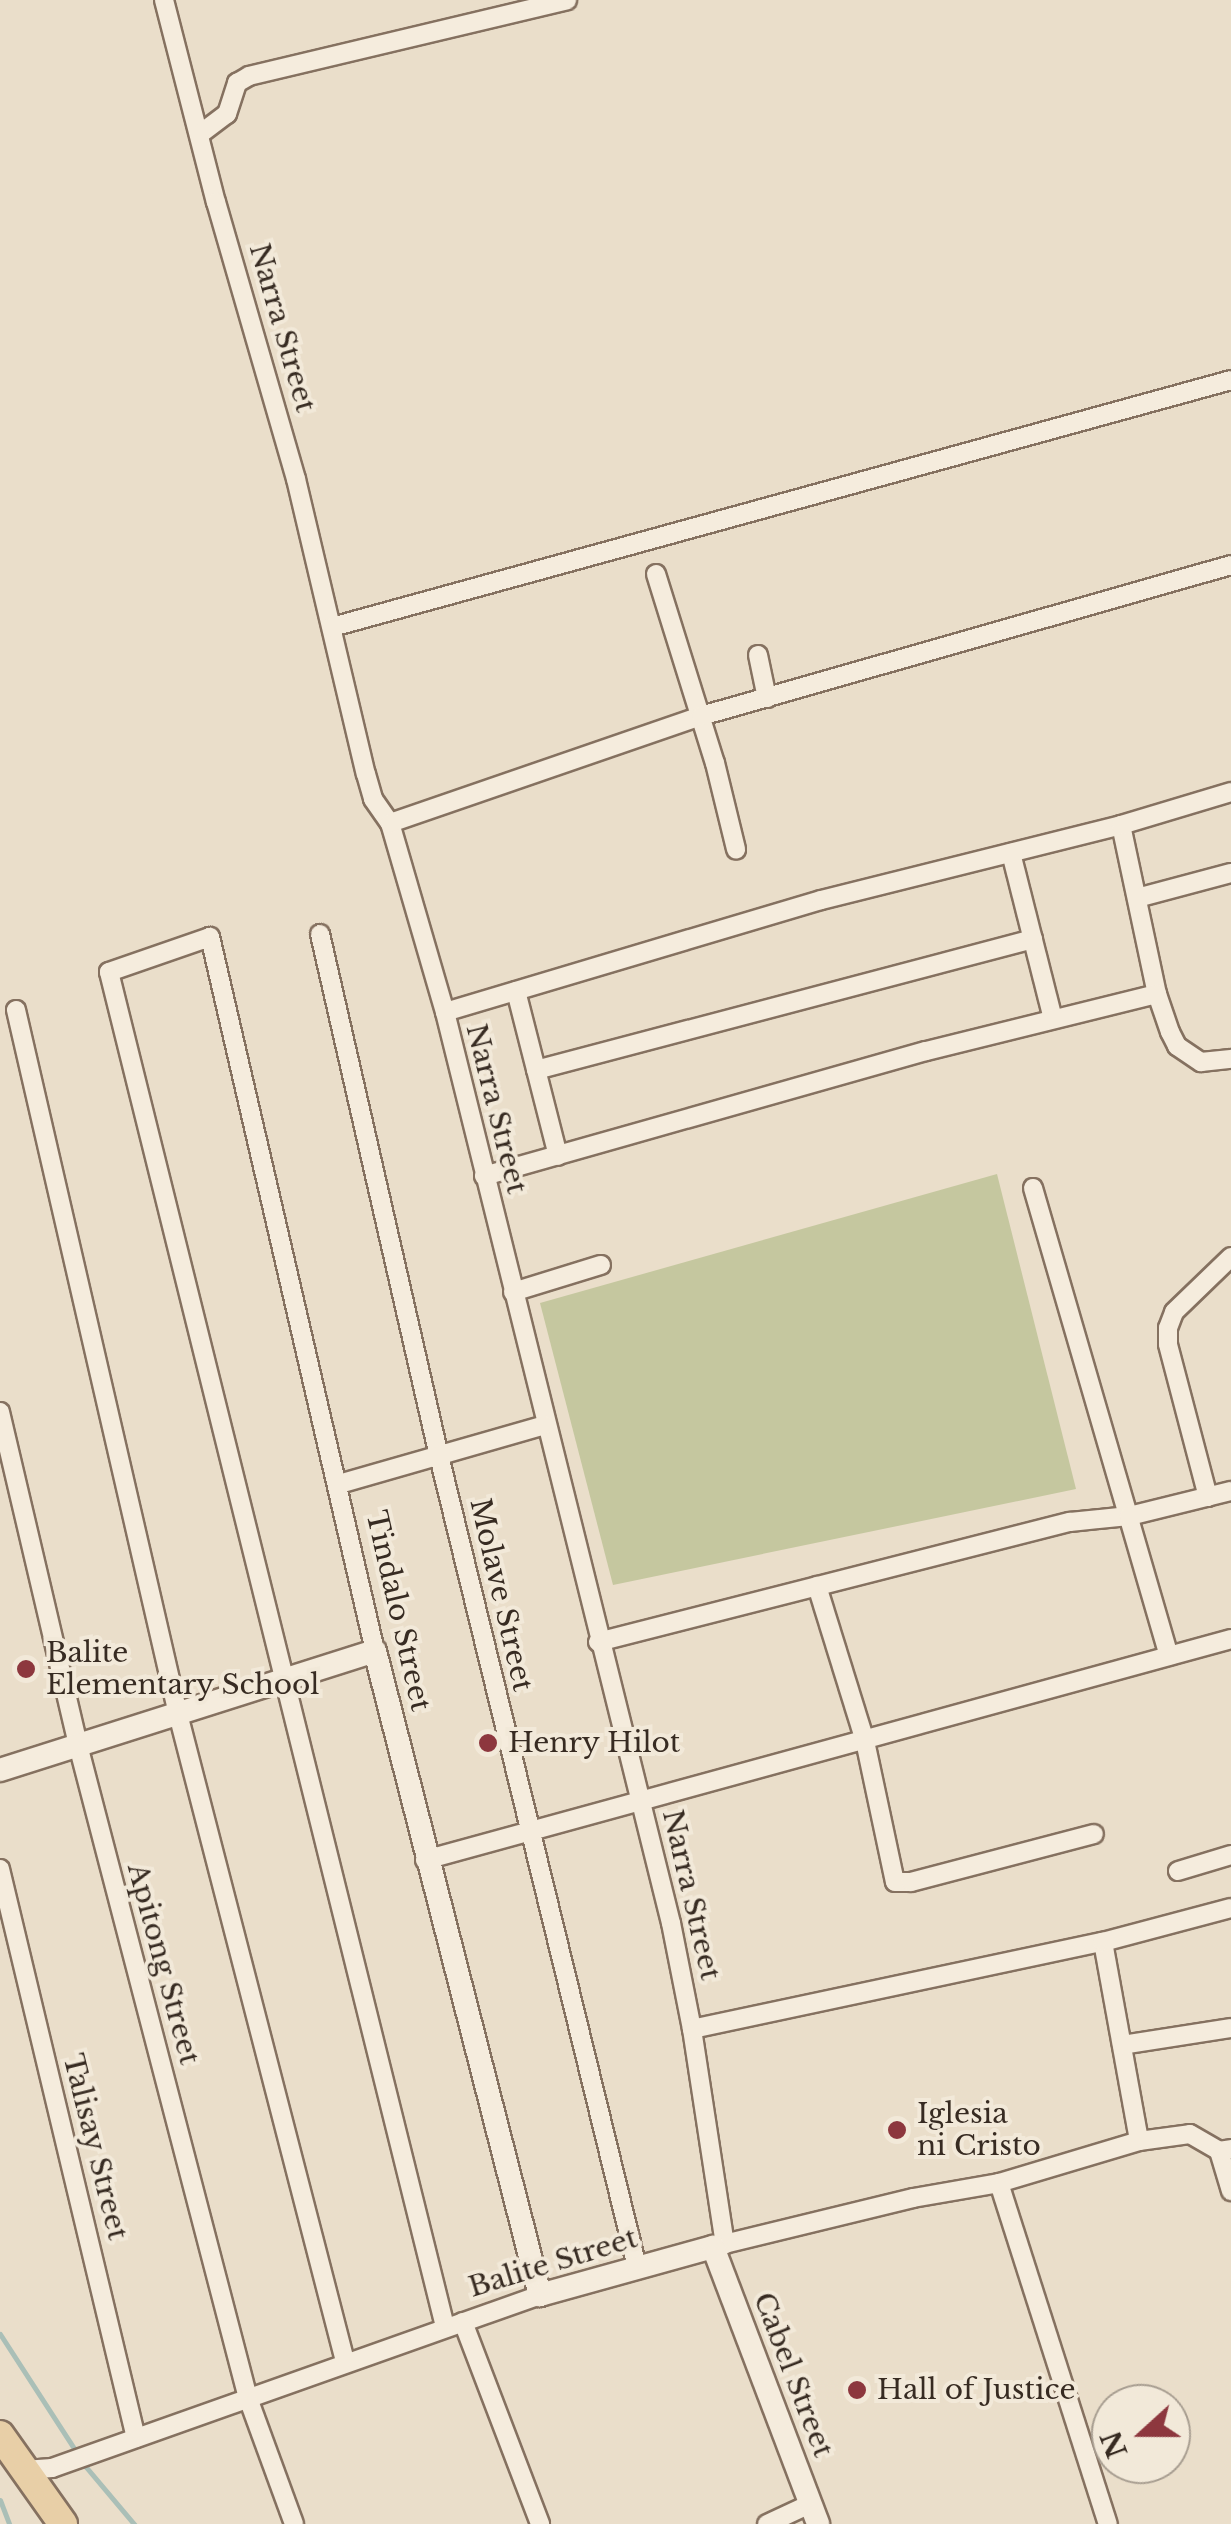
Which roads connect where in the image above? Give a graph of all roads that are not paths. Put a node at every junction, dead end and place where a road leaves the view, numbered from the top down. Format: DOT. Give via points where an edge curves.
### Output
graph roads {
  1 [pos="164,0"];
  2 [pos="568,0"];
  3 [pos="200,134"];
  4 [pos="1231,380"];
  5 [pos="1231,564"];
  6 [pos="656,574"];
  7 [pos="332,627"];
  8 [pos="758,655"];
  9 [pos="767,698"];
  10 [pos="701,716"];
  11 [pos="1231,792"];
  12 [pos="390,823"];
  13 [pos="1121,825"];
  14 [pos="736,849"];
  15 [pos="1011,853"];
  16 [pos="1231,873"];
  17 [pos="1137,898"];
  18 [pos="320,934"];
  19 [pos="1033,939"];
  20 [pos="516,990"];
  21 [pos="1157,994"];
  22 [pos="16,1010"];
  23 [pos="444,1012"];
  24 [pos="1053,1019"];
  25 [pos="1231,1059"];
  26 [pos="536,1070"];
  27 [pos="558,1156"];
  28 [pos="484,1176"];
  29 [pos="1033,1188"];
  30 [pos="1231,1256"];
  31 [pos="600,1266"];
  32 [pos="512,1292"];
  33 [pos="0,1412"];
  34 [pos="545,1425"];
  35 [pos="439,1456"];
  36 [pos="339,1484"];
  37 [pos="1231,1491"];
  38 [pos="1208,1497"];
  39 [pos="1129,1516"];
  40 [pos="817,1586"];
  41 [pos="1231,1639"];
  42 [pos="598,1642"];
  43 [pos="375,1651"];
  44 [pos="1169,1656"];
  45 [pos="285,1680"];
  46 [pos="178,1714"];
  47 [pos="865,1741"];
  48 [pos="78,1745"];
  49 [pos="0,1770"];
  50 [pos="641,1800"];
  51 [pos="529,1831"];
  52 [pos="1094,1834"];
  53 [pos="1231,1855"];
  54 [pos="425,1860"];
  55 [pos="0,1869"];
  56 [pos="1178,1872"];
  57 [pos="1231,1908"];
  58 [pos="6,1921"];
  59 [pos="1103,1942"];
  60 [pos="1231,2028"];
  61 [pos="692,2029"];
  62 [pos="1122,2044"];
  63 [pos="1139,2141"];
  64 [pos="1225,2150"];
  65 [pos="999,2182"];
  66 [pos="1231,2191"];
  67 [pos="719,2245"];
  68 [pos="637,2267"];
  69 [pos="540,2295"];
  70 [pos="454,2324"];
  71 [pos="345,2361"];
  72 [pos="248,2398"];
  73 [pos="0,2435"];
  74 [pos="136,2438"];
  75 [pos="24,2470"];
  76 [pos="814,2514"];
  77 [pos="63,2524"];
  78 [pos="294,2524"];
  79 [pos="540,2524"];
  80 [pos="767,2524"];
  81 [pos="1108,2524"];
  1 -- 3 [label="street, Narra Street"];
  2 -- 3 [label="street" via="249,76 237,83 228,114"];
  3 -- 7 [label="street, Narra Street"];
  4 -- 7 [label="street"];
  5 -- 9 [label="street"];
  6 -- 10 [label="street"];
  7 -- 12 [label="street, Narra Street" via="373,799"];
  8 -- 9 [label="street"];
  9 -- 10 [label="street"];
  10 -- 12 [label="street"];
  10 -- 14 [label="street"];
  11 -- 13 [label="street"];
  12 -- 23 [label="street, Narra Street"];
  13 -- 15 [label="street"];
  13 -- 17 [label="street"];
  15 -- 19 [label="street"];
  15 -- 20 [label="street" via="821,900"];
  16 -- 17 [label="street"];
  17 -- 21 [label="street"];
  18 -- 35 [label="street, Molave Street"];
  19 -- 24 [label="street"];
  19 -- 26 [label="street"];
  20 -- 23 [label="street"];
  20 -- 26 [label="street"];
  21 -- 24 [label="street"];
  21 -- 25 [label="street" via="1178,1046 1201,1062"];
  22 -- 46 [label="street"];
  23 -- 28 [label="street, Narra Street"];
  24 -- 27 [label="street"];
  26 -- 27 [label="street"];
  27 -- 28 [label="street"];
  28 -- 32 [label="street, Narra Street"];
  29 -- 39 [label="street"];
  30 -- 38 [label="street" via="1174,1312 1168,1328"];
  31 -- 32 [label="street"];
  32 -- 34 [label="street, Narra Street"];
  33 -- 48 [label="street, Apitong Street"];
  34 -- 35 [label="street"];
  34 -- 42 [label="street, Narra Street"];
  35 -- 36 [label="street"];
  35 -- 51 [label="street, Molave Street"];
  36 -- 43 [label="street, Tindalo Street"];
  36 -- 45 [label="street, Tindalo Street" via="210,936 109,972"];
  37 -- 38 [label="street"];
  38 -- 39 [label="street"];
  39 -- 40 [label="street" via="1070,1522"];
  39 -- 44 [label="street"];
  40 -- 42 [label="street"];
  40 -- 47 [label="street"];
  41 -- 44 [label="street"];
  42 -- 50 [label="street, Narra Street"];
  43 -- 45 [label="street"];
  43 -- 54 [label="street, Tindalo Street"];
  44 -- 47 [label="street"];
  45 -- 46 [label="street"];
  45 -- 70 [label="street"];
  46 -- 48 [label="street"];
  46 -- 71 [label="street"];
  47 -- 50 [label="street"];
  47 -- 52 [label="street" via="895,1882"];
  48 -- 49 [label="street"];
  48 -- 72 [label="street, Apitong Street"];
  50 -- 51 [label="street"];
  50 -- 61 [label="street, Narra Street"];
  51 -- 54 [label="street"];
  51 -- 68 [label="street, Molave Street"];
  53 -- 56 [label="street"];
  54 -- 69 [label="street, Tindalo Street"];
  55 -- 58 [label="street, Talisay Street"];
  57 -- 59 [label="street"];
  58 -- 74 [label="street, Talisay Street"];
  59 -- 61 [label="street"];
  59 -- 62 [label="street"];
  60 -- 62 [label="street"];
  61 -- 67 [label="street, Narra Street"];
  62 -- 63 [label="street"];
  63 -- 64 [label="street, Balite Street" via="1190,2134"];
  63 -- 65 [label="street, Balite Street"];
  64 -- 66 [label="street"];
  65 -- 67 [label="street, Balite Street"];
  65 -- 81 [label="street"];
  67 -- 68 [label="street, Balite Street"];
  67 -- 76 [label="street, Cabel Street"];
  68 -- 69 [label="street, Balite Street"];
  69 -- 70 [label="street, Balite Street"];
  70 -- 71 [label="street, Balite Street"];
  70 -- 79 [label="street"];
  71 -- 72 [label="street, Balite Street"];
  72 -- 74 [label="street, Balite Street"];
  72 -- 78 [label="street, Apitong Street"];
  73 -- 75 [label="main road"];
  74 -- 75 [label="street, Balite Street"];
  75 -- 77 [label="main road"];
  76 -- 80 [label="street"];
}
